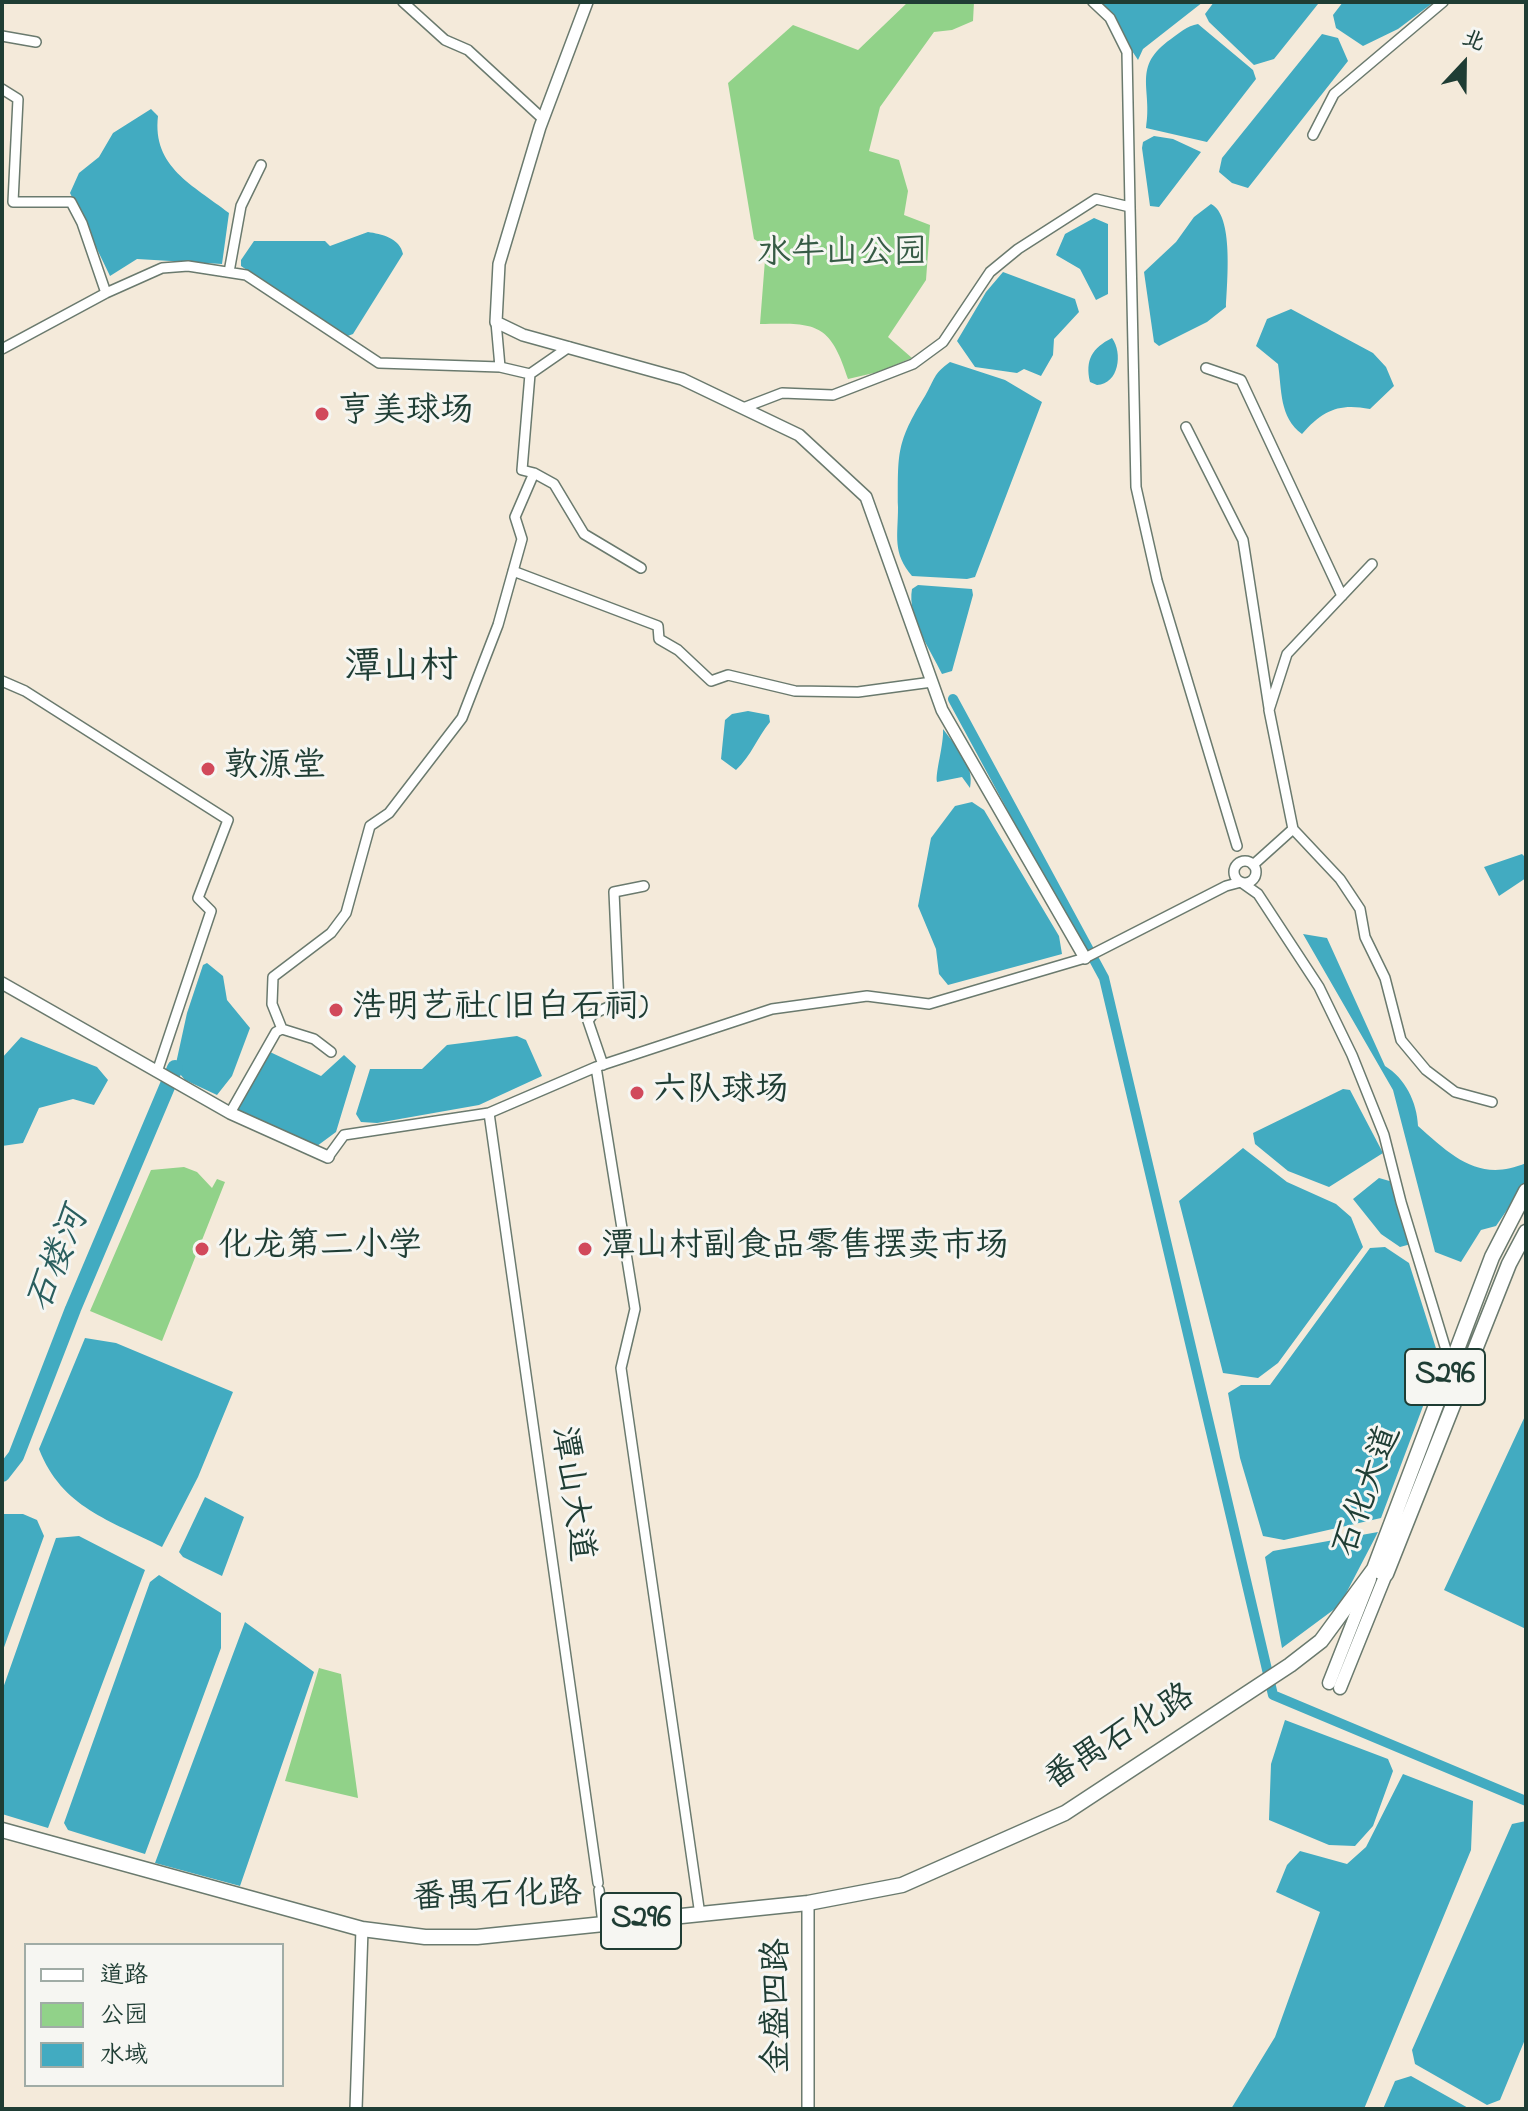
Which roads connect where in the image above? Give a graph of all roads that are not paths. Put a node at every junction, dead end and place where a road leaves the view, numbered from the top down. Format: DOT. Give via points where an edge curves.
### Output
graph roads {
  1 [pos="403,2"];
  2 [pos="587,2"];
  3 [pos="1093,2"];
  4 [pos="1443,2"];
  5 [pos="2,36"];
  6 [pos="36,42"];
  7 [pos="2,89"];
  8 [pos="543,119"];
  9 [pos="1313,135"];
  10 [pos="261,165"];
  11 [pos="1130,207"];
  12 [pos="229,272"];
  13 [pos="106,293"];
  14 [pos="496,322"];
  15 [pos="569,347"];
  16 [pos="2,349"];
  17 [pos="500,367"];
  18 [pos="1206,368"];
  19 [pos="530,374"];
  20 [pos="743,408"];
  21 [pos="1186,427"];
  22 [pos="534,473"];
  23 [pos="1372,564"];
  24 [pos="641,568"];
  25 [pos="513,571"];
  26 [pos="1342,596"];
  27 [pos="2,681"];
  28 [pos="932,682"];
  29 [pos="1269,710"];
  30 [pos="1293,829"];
  31 [pos="1237,846"];
  32 [pos="1253,867"];
  33 [pos="1235,868"];
  34 [pos="1241,882"];
  35 [pos="644,886"];
  36 [pos="1226,886"];
  37 [pos="1258,894"];
  38 [pos="1085,958"];
  39 [pos="2,983"];
  40 [pos="282,1029"];
  41 [pos="331,1052"];
  42 [pos="599,1066"];
  43 [pos="161,1071"];
  44 [pos="1492,1102"];
  45 [pos="230,1113"];
  46 [pos="489,1113"];
  47 [pos="328,1157"];
  48 [pos="1526,1191"];
  49 [pos="1526,1232"];
  50 [pos="1450,1363"];
  51 [pos="1380,1571"];
  52 [pos="1335,1686"];
  53 [pos="2,1830"];
  54 [pos="808,1903"];
  55 [pos="700,1915"];
  56 [pos="603,1924"];
  57 [pos="362,1929"];
  58 [pos="356,2109"];
  59 [pos="808,2109"];
  1 -- 8 [label="street" via="445,40 468,50"];
  2 -- 8 [label="street"];
  3 -- 11 [label="street" via="1110,18 1127,52"];
  4 -- 9 [label="street" via="1334,94"];
  5 -- 6 [label="street"];
  7 -- 13 [label="street" via="18,99 13,202 71,202"];
  8 -- 14 [label="street" via="499,264"];
  10 -- 12 [label="street" via="241,206"];
  11 -- 20 [label="street" via="1096,199 1018,249 990,272 943,342 913,364 833,395 782,393"];
  11 -- 31 [label="street" via="1136,487 1157,580"];
  12 -- 13 [label="street" via="162,268"];
  12 -- 17 [label="street" via="246,275 379,363"];
  13 -- 16 [label="street"];
  14 -- 15 [label="street"];
  14 -- 17 [label="street"];
  15 -- 19 [label="street"];
  15 -- 20 [label="street" via="682,379"];
  17 -- 19 [label="street"];
  18 -- 26 [label="street" via="1241,380"];
  19 -- 22 [label="street" via="522,470"];
  20 -- 28 [label="street" via="799,435 866,497"];
  21 -- 29 [label="street" via="1243,540"];
  22 -- 24 [label="street" via="554,484 584,534"];
  22 -- 25 [label="street" via="515,517 522,539"];
  23 -- 26 [label="street"];
  25 -- 28 [label="street" via="658,626 659,639 711,681 728,675 795,691 858,692"];
  25 -- 40 [label="street" via="462,718 389,813 370,826 346,913 331,933 273,977 272,1004"];
  26 -- 29 [label="street" via="1287,654"];
  27 -- 43 [label="street" via="228,820 198,898 211,911"];
  28 -- 38 [label="street" via="942,710"];
  29 -- 30 [label="street"];
  30 -- 32 [label="street"];
  30 -- 44 [label="street" via="1360,909 1401,1040 1426,1070 1455,1092"];
  31 -- 32 [label="street"];
  31 -- 33 [label="street"];
  32 -- 33 [label="street" via="1244,861"];
  32 -- 34 [label="street" via="1248,883"];
  32 -- 37 [label="street"];
  33 -- 34 [label="street"];
  33 -- 36 [label="street"];
  34 -- 36 [label="street"];
  34 -- 37 [label="street"];
  35 -- 42 [label="street" via="614,892 619,1002 588,1021"];
  36 -- 38 [label="street"];
  37 -- 50 [label="street" via="1319,987 1352,1055 1384,1135"];
  38 -- 42 [label="street" via="929,1004 867,996 772,1009"];
  39 -- 43 [label="street"];
  40 -- 41 [label="street" via="314,1039"];
  40 -- 45 [label="street"];
  42 -- 46 [label="street"];
  42 -- 55 [label="street" via="635,1309 621,1368"];
  43 -- 45 [label="street"];
  45 -- 47 [label="street"];
  46 -- 47 [label="street" via="344,1135"];
  46 -- 56 [label="street, 潭山大道"];
  48 -- 50 [label="main road, 石化大道 / S296" via="1492,1257"];
  49 -- 51 [label="main road, 石化大道 / S296"];
  50 -- 51 [label="main road, 石化大道 / S296"];
  51 -- 52 [label="main road, 石化大道"];
  51 -- 54 [label="main road, 番禺石化路 / S296" via="1321,1641 1290,1665 1065,1813 902,1885"];
  53 -- 57 [label="main road, 番禺石化路 / S296"];
  54 -- 55 [label="main road, 番禺石化路 / S296"];
  54 -- 59 [label="street, 金盛四路"];
  55 -- 56 [label="main road, 番禺石化路 / S296"];
  56 -- 57 [label="main road, 番禺石化路 / S296" via="477,1937"];
  57 -- 58 [label="street"];
}
